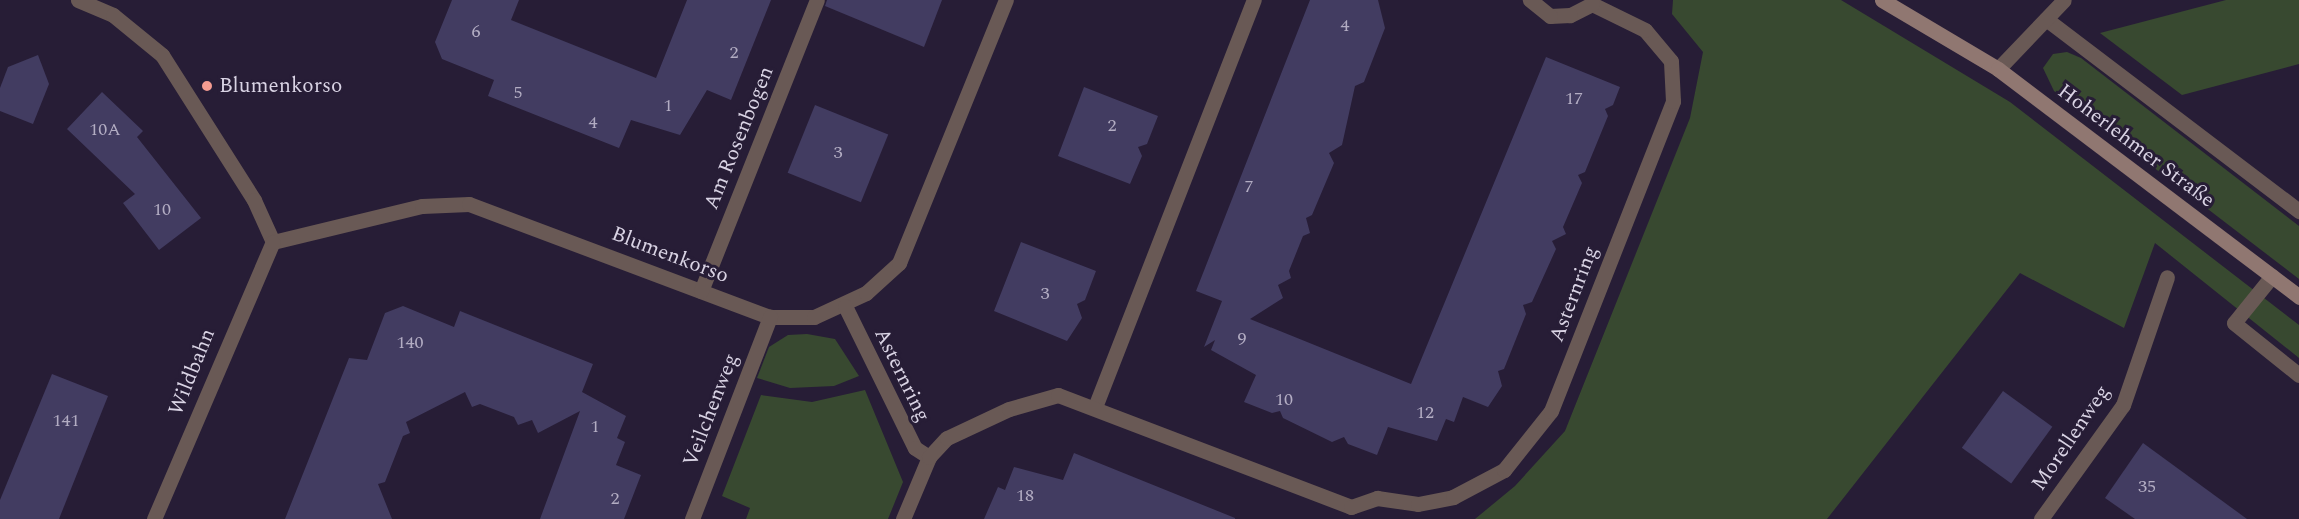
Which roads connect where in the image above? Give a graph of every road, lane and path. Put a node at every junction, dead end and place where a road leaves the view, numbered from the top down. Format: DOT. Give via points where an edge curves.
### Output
graph roads {
  1 [pos="78,0"];
  2 [pos="817,0"];
  3 [pos="1006,0"];
  4 [pos="1254,0"];
  5 [pos="1530,0"];
  6 [pos="1882,0"];
  7 [pos="2064,0"];
  8 [pos="1592,2"];
  9 [pos="2046,19"];
  10 [pos="1998,69"];
  11 [pos="2299,212"];
  12 [pos="273,242"];
  13 [pos="2272,276"];
  14 [pos="2167,277"];
  15 [pos="701,291"];
  16 [pos="2299,297"];
  17 [pos="845,306"];
  18 [pos="770,317"];
  19 [pos="2299,375"];
  20 [pos="1095,407"];
  21 [pos="929,457"];
  22 [pos="1351,513"];
  23 [pos="154,519"];
  24 [pos="692,519"];
  25 [pos="903,519"];
  26 [pos="2040,519"];
  1 -- 12 [label="street" via="113,15 162,55 254,200"];
  2 -- 15 [label="street, Am Rosenbogen"];
  3 -- 17 [label="street, Blumenkorso" via="899,263"];
  4 -- 20 [label="street"];
  5 -- 8 [label="street, Asternring" via="1550,16 1570,15"];
  6 -- 10 [label="street, Hoherlehmer Straße"];
  7 -- 9 [label="street"];
  8 -- 22 [label="street, Asternring" via="1645,30 1671,61 1673,101 1551,411 1504,470 1453,497 1418,504 1377,498"];
  9 -- 10 [label="street"];
  9 -- 11 [label="street"];
  10 -- 13 [label="street, Hoherlehmer Straße"];
  12 -- 15 [label="street, Blumenkorso" via="422,206 469,204"];
  12 -- 23 [label="street, Wildbahn"];
  13 -- 16 [label="street, Hoherlehmer Straße"];
  13 -- 19 [label="street" via="2234,323"];
  14 -- 26 [label="street, Morellenweg" via="2123,405"];
  15 -- 18 [label="street, Blumenkorso"];
  17 -- 18 [label="street, Blumenkorso" via="814,317"];
  17 -- 21 [label="street, Asternring" via="915,448"];
  18 -- 24 [label="street, Veilchenweg"];
  20 -- 21 [label="street, Asternring" via="1058,395 1009,409 947,438"];
  20 -- 22 [label="street, Asternring"];
  21 -- 25 [label="street, Asternring"];
}
